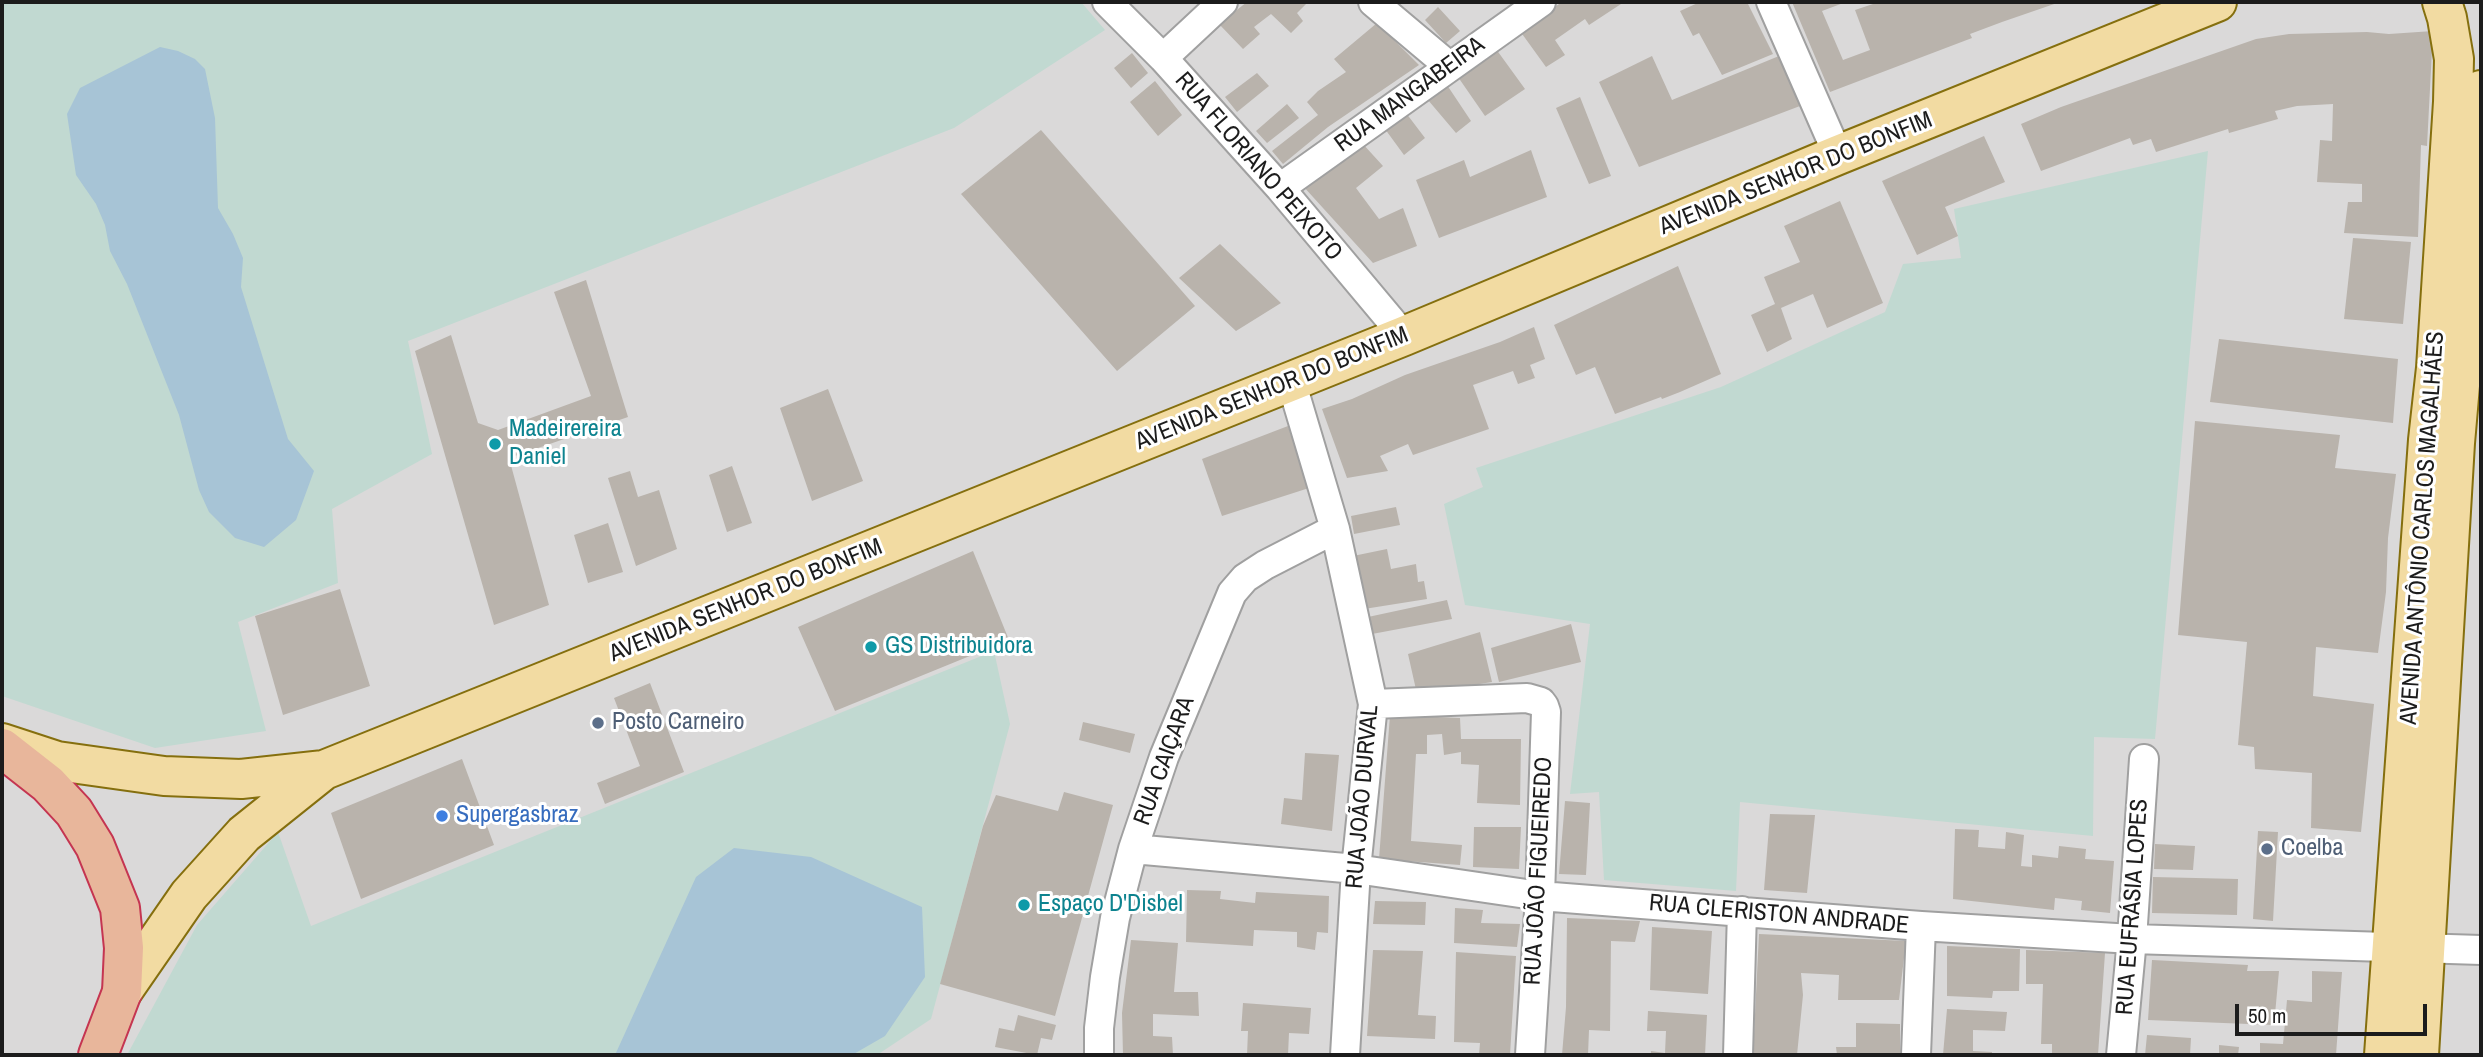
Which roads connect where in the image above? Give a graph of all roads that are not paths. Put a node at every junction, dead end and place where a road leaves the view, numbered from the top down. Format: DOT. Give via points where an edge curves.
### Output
graph roads {
  1 [pos="1107,2"];
  2 [pos="1223,2"];
  3 [pos="1373,2"];
  4 [pos="1541,2"];
  5 [pos="1771,2"];
  6 [pos="2217,2"];
  7 [pos="2442,2"];
  8 [pos="2160,13"];
  9 [pos="1163,58"];
  10 [pos="1449,66"];
  11 [pos="2481,90"];
  12 [pos="1838,156"];
  13 [pos="1280,188"];
  14 [pos="2478,225"];
  15 [pos="1404,336"];
  16 [pos="2460,371"];
  17 [pos="1291,381"];
  18 [pos="1335,529"];
  19 [pos="1373,704"];
  20 [pos="2,746"];
  21 [pos="2144,759"];
  22 [pos="324,770"];
  23 [pos="1133,849"];
  24 [pos="1356,869"];
  25 [pos="1540,896"];
  26 [pos="1742,911"];
  27 [pos="1921,926"];
  28 [pos="2132,939"];
  29 [pos="2409,947"];
  30 [pos="2481,950"];
  31 [pos="122,992"];
  32 [pos="99,1055"];
  33 [pos="1099,1055"];
  34 [pos="1345,1055"];
  35 [pos="1530,1055"];
  36 [pos="1738,1055"];
  37 [pos="1916,1055"];
  38 [pos="2121,1055"];
  39 [pos="2384,1055"];
  40 [pos="2419,1055"];
  1 -- 9 [label="street, RUA FLORIANO PEIXOTO"];
  2 -- 9 [label="street"];
  3 -- 10 [label="street"];
  4 -- 10 [label="street, RUA MANGABEIRA"];
  5 -- 12 [label="street"];
  6 -- 8 [label="main road, AVENIDA SENHOR DO BONFIM"];
  7 -- 16 [label="main road, AVENIDA ANTÔNIO CARLOS MAGALHÃES" via="2454,59"];
  8 -- 12 [label="main road, AVENIDA SENHOR DO BONFIM"];
  9 -- 13 [label="street, RUA FLORIANO PEIXOTO"];
  10 -- 13 [label="street, RUA MANGABEIRA"];
  11 -- 14 [label="main road, AVENIDA ANTÔNIO CARLOS MAGALHÃES"];
  12 -- 15 [label="main road, AVENIDA SENHOR DO BONFIM"];
  13 -- 15 [label="street, RUA FLORIANO PEIXOTO"];
  14 -- 16 [label="main road, AVENIDA ANTÔNIO CARLOS MAGALHÃES"];
  15 -- 17 [label="main road, AVENIDA SENHOR DO BONFIM"];
  16 -- 29 [label="main road, AVENIDA ANTÔNIO CARLOS MAGALHÃES" via="2442,442"];
  17 -- 18 [label="street, RUA JOÃO DURVAL"];
  17 -- 22 [label="main road, AVENIDA SENHOR DO BONFIM"];
  18 -- 19 [label="street, RUA JOÃO DURVAL"];
  18 -- 23 [label="street, RUA CAIÇARA" via="1265,565 1233,593 1164,757"];
  19 -- 24 [label="street, RUA JOÃO DURVAL"];
  19 -- 25 [label="street, RUA JOÃO FIGUEIREDO" via="1527,698 1541,702 1546,712"];
  20 -- 22 [label="main road" via="57,761 164,776 241,779"];
  20 -- 31 [label="highway" via="74,811 95,846 120,908"];
  21 -- 28 [label="street, RUA EUFRÁSIA LOPES"];
  22 -- 31 [label="main road" via="244,834 198,885"];
  23 -- 24 [label="street, RUA CLERISTON ANDRADE"];
  23 -- 33 [label="street, RUA CAIÇARA" via="1113,930"];
  24 -- 25 [label="street, RUA CLERISTON ANDRADE"];
  24 -- 34 [label="street, RUA JOÃO DURVAL"];
  25 -- 26 [label="street, RUA CLERISTON ANDRADE"];
  25 -- 35 [label="street, RUA JOÃO FIGUEIREDO"];
  26 -- 27 [label="street, RUA CLERISTON ANDRADE"];
  26 -- 36 [label="street"];
  27 -- 28 [label="street, RUA CLERISTON ANDRADE"];
  27 -- 37 [label="street"];
  28 -- 29 [label="street, RUA CLERISTON ANDRADE"];
  28 -- 38 [label="street, RUA EUFRÁSIA LOPES"];
  29 -- 30 [label="street, RUA CLERISTON ANDRADE"];
  29 -- 39 [label="main road, AVENIDA ANTÔNIO CARLOS MAGALHÃES"];
  29 -- 40 [label="main road, AVENIDA ANTÔNIO CARLOS MAGALHÃES"];
  31 -- 32 [label="highway"];
}
